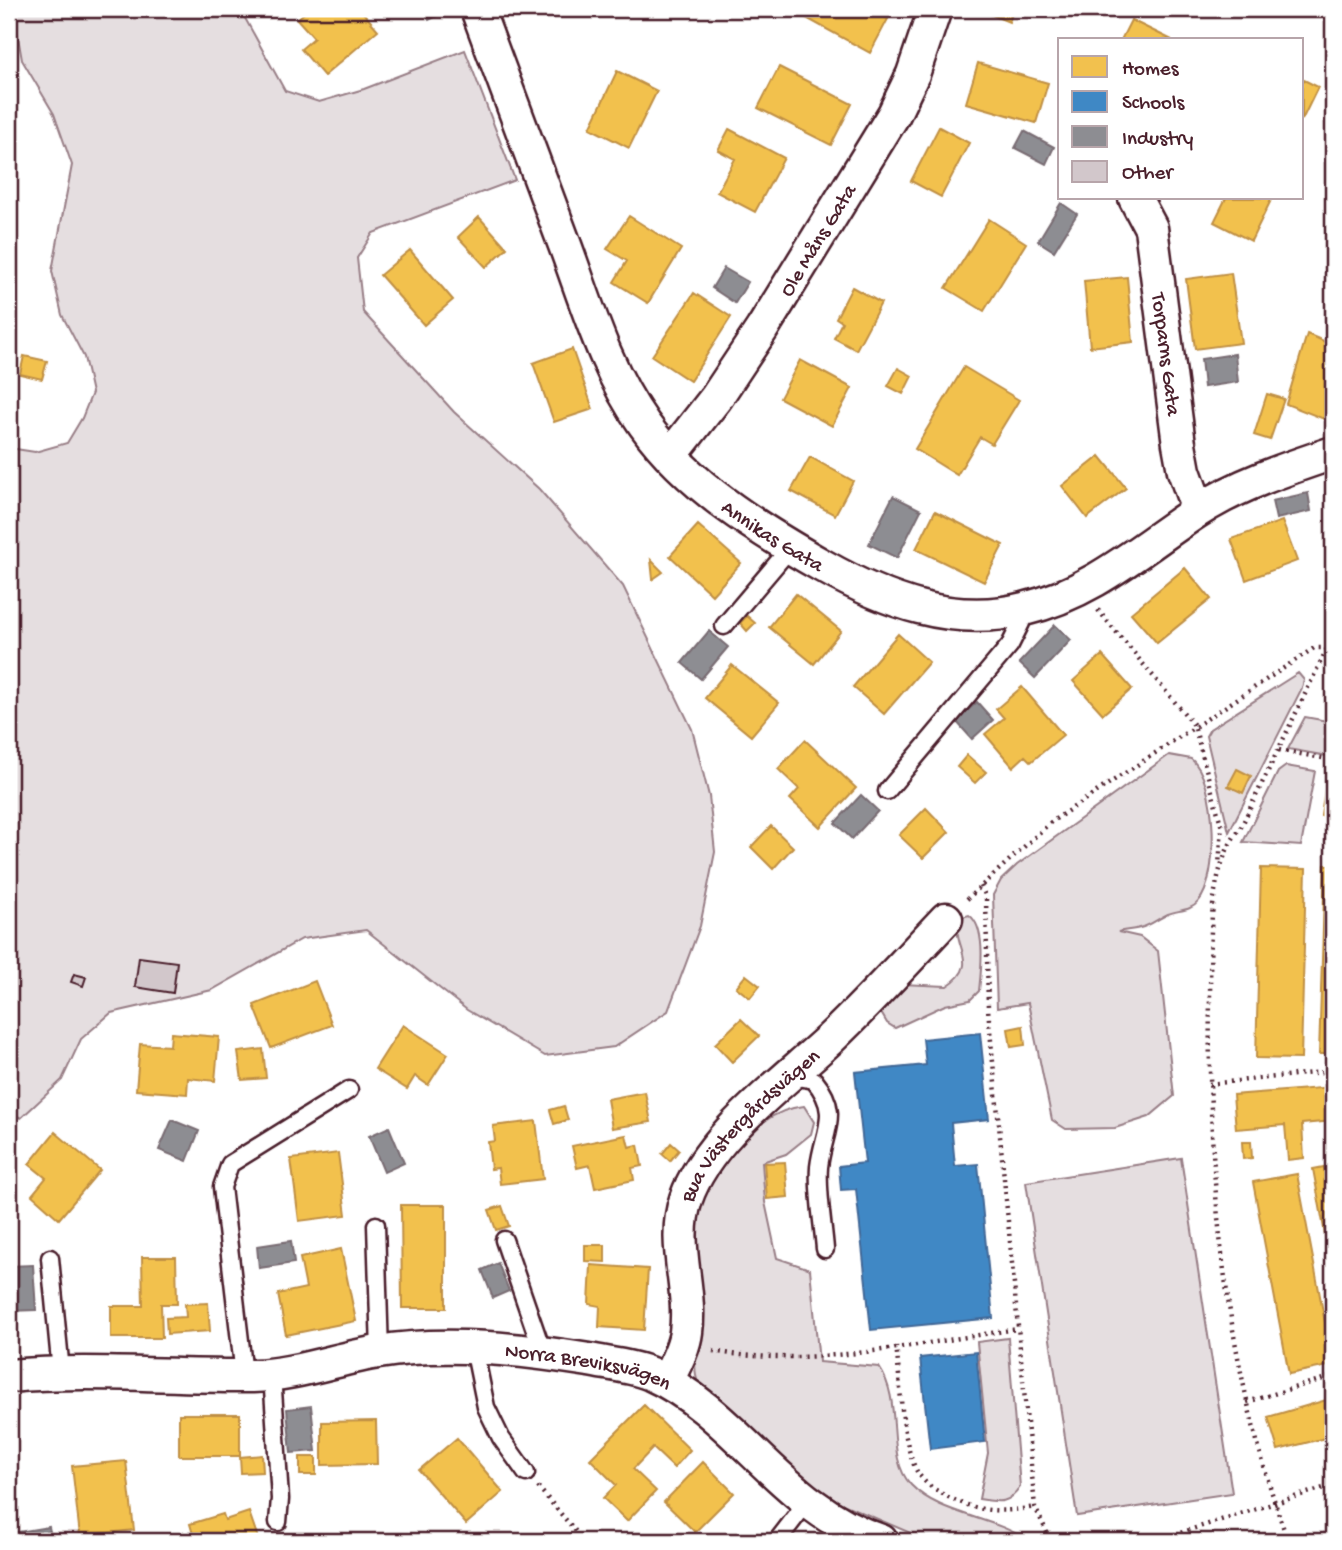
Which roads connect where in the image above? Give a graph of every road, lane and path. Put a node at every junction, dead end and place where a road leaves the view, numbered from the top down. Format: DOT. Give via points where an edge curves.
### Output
graph roads {
  1 [pos="477,9"];
  2 [pos="935,9"];
  3 [pos="1136,200"];
  4 [pos="1333,453"];
  5 [pos="671,454"];
  6 [pos="1198,510"];
  7 [pos="790,548"];
  8 [pos="1022,610"];
  9 [pos="1099,612"];
  10 [pos="724,626"];
  11 [pos="1333,636"];
  12 [pos="1326,648"];
  13 [pos="1194,725"];
  14 [pos="1279,750"];
  15 [pos="1333,760"];
  16 [pos="887,791"];
  17 [pos="1218,875"];
  18 [pos="981,886"];
  19 [pos="946,919"];
  20 [pos="1333,1071"];
  21 [pos="783,1082"];
  22 [pos="1209,1084"];
  23 [pos="349,1090"];
  24 [pos="376,1225"];
  25 [pos="503,1240"];
  26 [pos="825,1249"];
  27 [pos="50,1258"];
  28 [pos="1018,1329"];
  29 [pos="683,1345"];
  30 [pos="896,1346"];
  31 [pos="474,1348"];
  32 [pos="380,1352"];
  33 [pos="543,1353"];
  34 [pos="61,1372"];
  35 [pos="258,1375"];
  36 [pos="9,1376"];
  37 [pos="1333,1376"];
  38 [pos="667,1381"];
  39 [pos="1247,1402"];
  40 [pos="526,1473"];
  41 [pos="1333,1485"];
  42 [pos="807,1502"];
  43 [pos="1274,1503"];
  44 [pos="1035,1507"];
  45 [pos="278,1522"];
  46 [pos="584,1541"];
  47 [pos="777,1541"];
  48 [pos="881,1541"];
  49 [pos="1051,1541"];
  50 [pos="1154,1541"];
  51 [pos="1288,1541"];
  1 -- 5 [label="street, Annikas Gata" via="604,352 645,426"];
  2 -- 5 [label="street, Ole Måns Gata" via="913,74 880,138 722,390"];
  3 -- 6 [label="street, Torparns Gata" via="1151,228 1179,444"];
  4 -- 6 [label="street, Annikas Gata" via="1267,477"];
  5 -- 7 [label="street, Annikas Gata" via="718,497"];
  6 -- 8 [label="street, Annikas Gata" via="1113,572 1070,594"];
  7 -- 8 [label="street, Annikas Gata" via="851,582 925,610 991,615"];
  7 -- 10 [label="lane"];
  8 -- 16 [label="lane" via="1010,645"];
  9 -- 13 [label="path"];
  11 -- 12 [label="path"];
  12 -- 13 [label="path" via="1314,648"];
  12 -- 14 [label="path"];
  13 -- 17 [label="path" via="1222,828"];
  13 -- 18 [label="path" via="1051,822"];
  14 -- 15 [label="path"];
  14 -- 17 [label="path" via="1241,827 1226,845"];
  17 -- 22 [label="path" via="1211,950"];
  18 -- 19 [label="path"];
  18 -- 28 [label="path" via="986,897 988,1010"];
  19 -- 21 [label="street, Bua Västergårdsvägen"];
  20 -- 22 [label="path"];
  21 -- 26 [label="lane" via="797,1077 814,1080 829,1106 828,1136 819,1168"];
  21 -- 29 [label="street, Bua Västergårdsvägen" via="717,1147 686,1198 680,1249 688,1318"];
  22 -- 39 [label="path" via="1223,1278"];
  23 -- 35 [label="lane" via="230,1164 225,1173 222,1186"];
  24 -- 32 [label="lane"];
  25 -- 33 [label="lane"];
  27 -- 34 [label="lane"];
  28 -- 30 [label="path"];
  28 -- 44 [label="path"];
  29 -- 30 [label="path" via="771,1358"];
  29 -- 38 [label="street, Bua Västergårdsvägen"];
  30 -- 44 [label="path" via="910,1455 919,1475 942,1495 977,1510 1003,1513"];
  31 -- 32 [label="street, Norra Breviksvägen"];
  31 -- 33 [label="street, Norra Breviksvägen"];
  31 -- 40 [label="lane" via="486,1407"];
  32 -- 35 [label="street, Norra Breviksvägen"];
  33 -- 38 [label="street, Norra Breviksvägen" via="635,1369"];
  34 -- 35 [label="street, Norra Breviksvägen"];
  34 -- 36 [label="street, Norra Breviksvägen"];
  35 -- 45 [label="lane" via="280,1499"];
  37 -- 39 [label="path"];
  38 -- 42 [label="street, Norra Breviksvägen" via="694,1399"];
  39 -- 43 [label="path"];
  40 -- 46 [label="path"];
  41 -- 43 [label="path"];
  42 -- 47 [label="lane"];
  42 -- 48 [label="street, Norra Breviksvägen"];
  43 -- 50 [label="path"];
  43 -- 51 [label="path"];
  44 -- 49 [label="path"];
}
